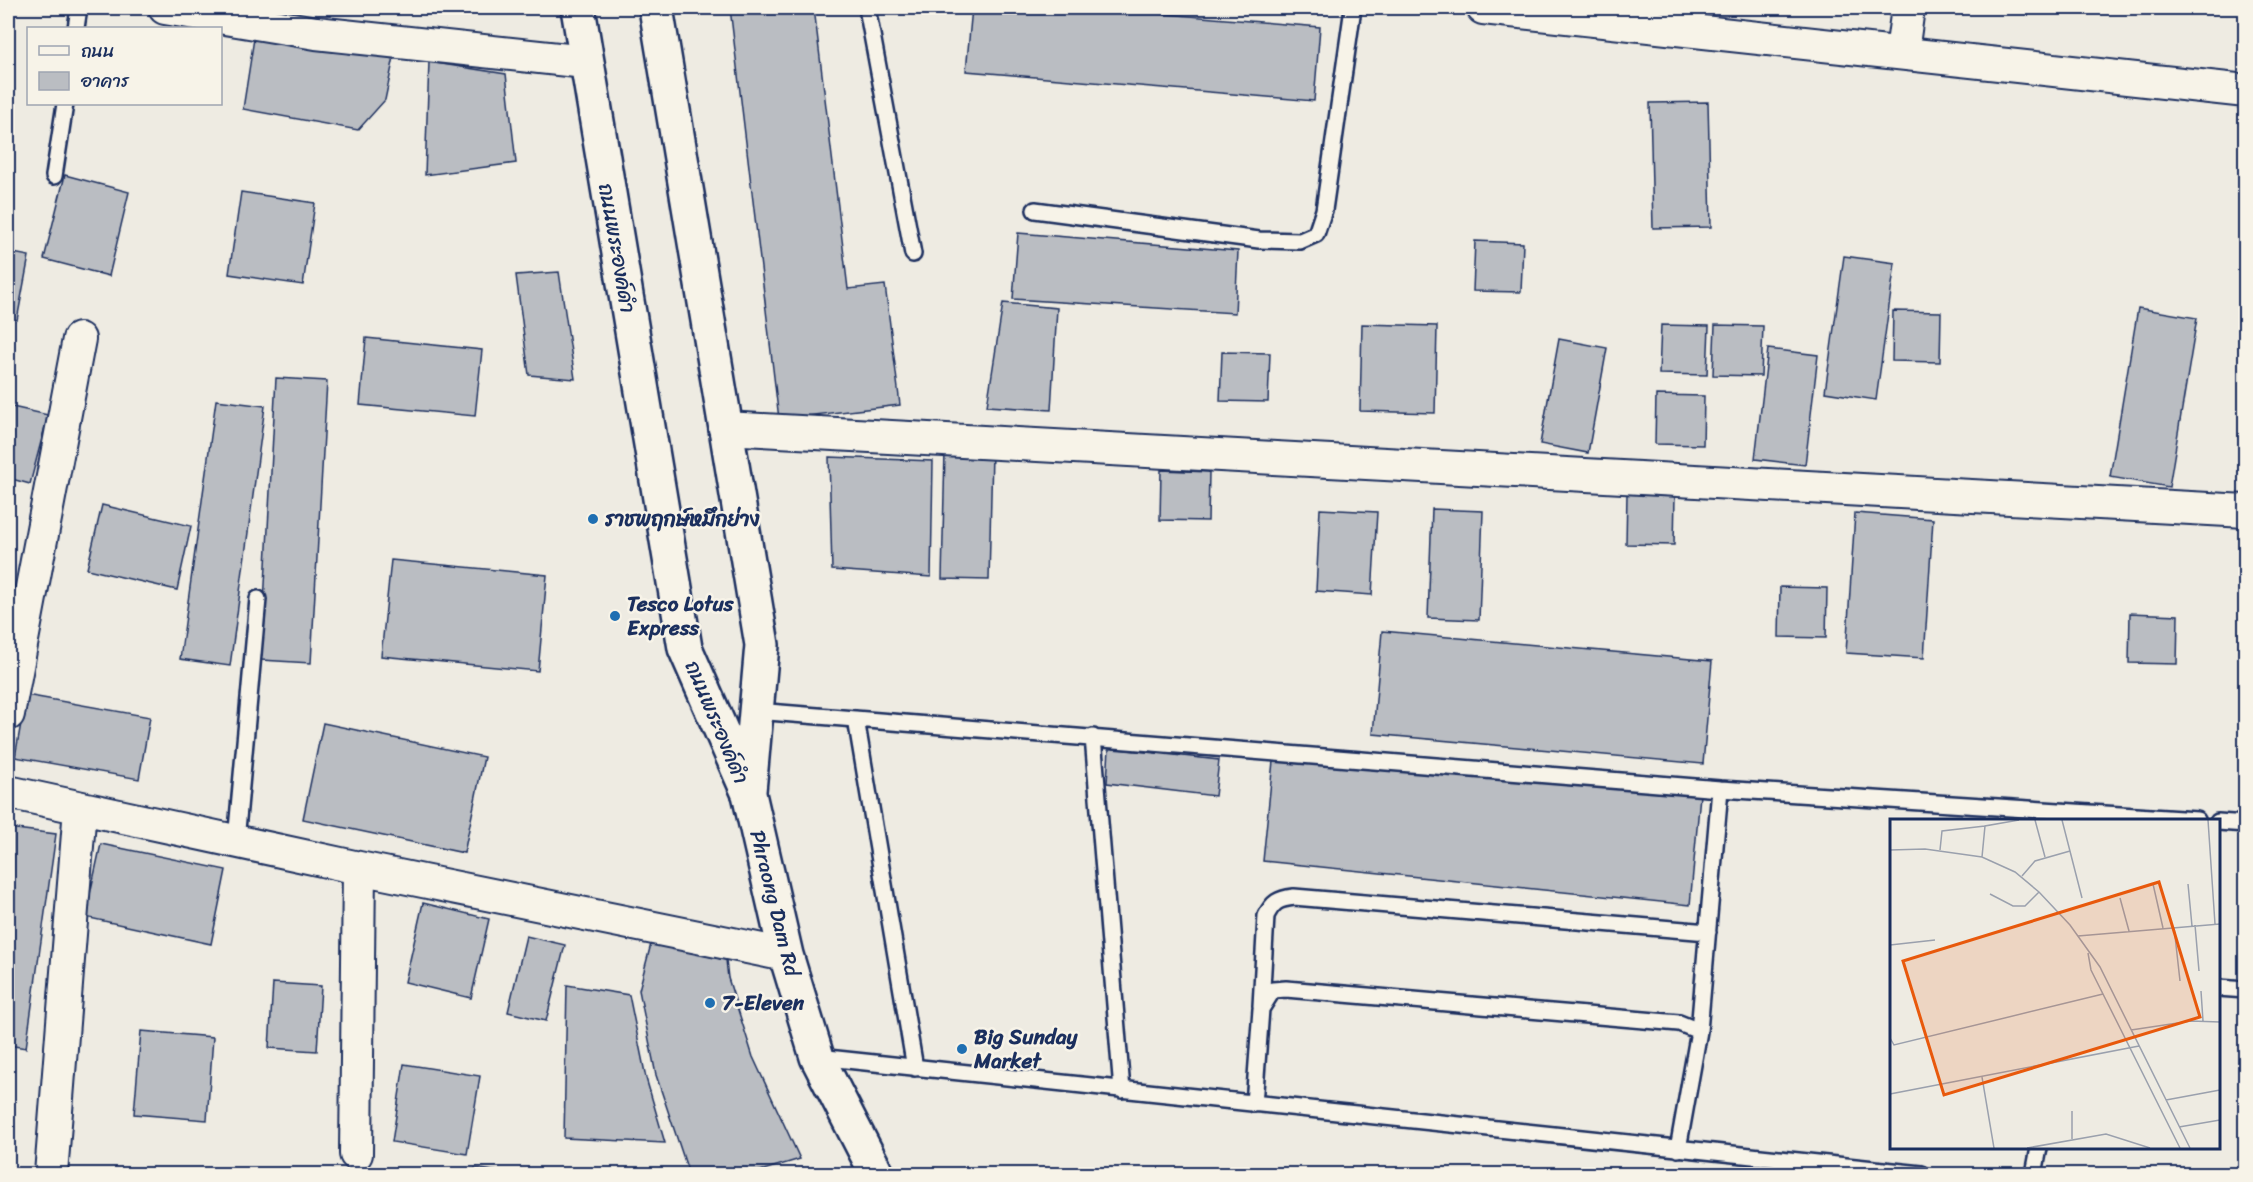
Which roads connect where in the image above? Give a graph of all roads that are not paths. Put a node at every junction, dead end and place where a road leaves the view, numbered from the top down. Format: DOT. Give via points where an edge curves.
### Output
graph roads {
  1 [pos="79,8"];
  2 [pos="165,8"];
  3 [pos="578,8"];
  4 [pos="656,8"];
  5 [pos="867,8"];
  6 [pos="1353,8"];
  7 [pos="1484,8"];
  8 [pos="1908,8"];
  9 [pos="76,27"];
  10 [pos="1902,52"];
  11 [pos="586,62"];
  12 [pos="2246,92"];
  13 [pos="65,105"];
  14 [pos="54,176"];
  15 [pos="1035,210"];
  16 [pos="913,254"];
  17 [pos="79,339"];
  18 [pos="725,428"];
  19 [pos="2246,512"];
  20 [pos="258,598"];
  21 [pos="756,711"];
  22 [pos="8,714"];
  23 [pos="856,719"];
  24 [pos="1093,737"];
  25 [pos="1720,789"];
  26 [pos="8,792"];
  27 [pos="749,794"];
  28 [pos="80,808"];
  29 [pos="2113,818"];
  30 [pos="2156,819"];
  31 [pos="2220,822"];
  32 [pos="2246,824"];
  33 [pos="236,841"];
  34 [pos="359,868"];
  35 [pos="1708,932"];
  36 [pos="786,955"];
  37 [pos="2220,988"];
  38 [pos="2246,990"];
  39 [pos="1261,1009"];
  40 [pos="1700,1031"];
  41 [pos="817,1057"];
  42 [pos="915,1068"];
  43 [pos="1122,1090"];
  44 [pos="1254,1104"];
  45 [pos="1678,1149"];
  46 [pos="2039,1149"];
  47 [pos="356,1154"];
  48 [pos="51,1174"];
  49 [pos="877,1174"];
  50 [pos="1922,1174"];
  51 [pos="2034,1174"];
  1 -- 9 [label="lane"];
  2 -- 11 [label="street" via="316,33"];
  3 -- 11 [label="street, ถนนพระองค์ดำ"];
  4 -- 18 [label="street, ถนนพระองค์ดำ"];
  5 -- 16 [label="lane"];
  6 -- 15 [label="lane" via="1324,210 1316,234 1300,242 1258,240"];
  7 -- 10 [label="street"];
  8 -- 10 [label="street"];
  10 -- 12 [label="street"];
  11 -- 27 [label="street, ถนนพระองค์ดำ" via="685,648"];
  13 -- 14 [label="lane"];
  17 -- 22 [label="street"];
  18 -- 19 [label="street"];
  18 -- 21 [label="street, ถนนพระองค์ดำ" via="762,645"];
  20 -- 33 [label="lane"];
  21 -- 23 [label="lane"];
  21 -- 27 [label="street, ถนนพระองค์ดำ"];
  23 -- 24 [label="lane"];
  23 -- 42 [label="lane"];
  24 -- 25 [label="lane"];
  24 -- 43 [label="lane"];
  25 -- 29 [label="lane"];
  25 -- 35 [label="lane"];
  26 -- 28 [label="street"];
  27 -- 36 [label="street, Phraong Dam Rd"];
  28 -- 33 [label="street"];
  28 -- 48 [label="street"];
  29 -- 30 [label="lane"];
  31 -- 32 [label="lane"];
  33 -- 34 [label="street"];
  34 -- 36 [label="street"];
  34 -- 47 [label="street"];
  35 -- 39 [label="lane" via="1281,899 1272,903 1266,916"];
  35 -- 40 [label="lane"];
  36 -- 41 [label="street, Phraong Dam Rd"];
  37 -- 38 [label="lane"];
  39 -- 40 [label="lane" via="1273,990 1286,989 1679,1023"];
  39 -- 44 [label="lane"];
  40 -- 45 [label="lane"];
  41 -- 42 [label="lane"];
  41 -- 49 [label="street, Phraong Dam Rd"];
  42 -- 43 [label="lane"];
  43 -- 44 [label="lane"];
  44 -- 45 [label="lane"];
  45 -- 50 [label="lane"];
  46 -- 51 [label="lane"];
}
